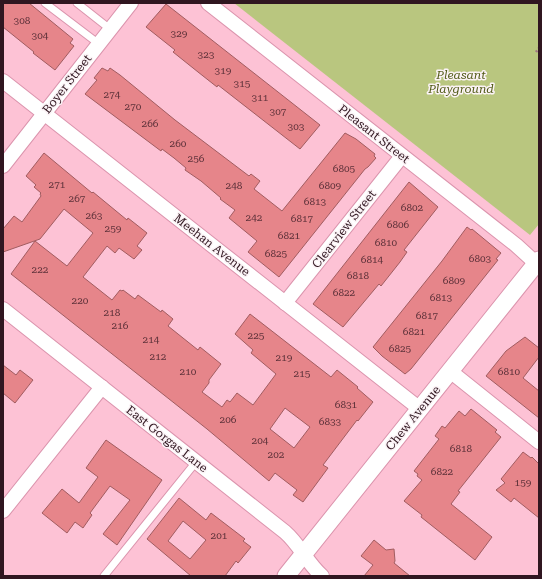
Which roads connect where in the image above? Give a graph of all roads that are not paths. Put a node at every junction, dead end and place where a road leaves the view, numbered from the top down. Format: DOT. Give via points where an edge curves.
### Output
graph roads {
  1 [pos="45,3"];
  2 [pos="77,3"];
  3 [pos="131,3"];
  4 [pos="208,3"];
  5 [pos="110,29"];
  6 [pos="99,44"];
  7 [pos="3,81"];
  8 [pos="44,114"];
  9 [pos="402,156"];
  10 [pos="3,166"];
  11 [pos="538,263"];
  12 [pos="285,303"];
  13 [pos="3,309"];
  14 [pos="450,371"];
  15 [pos="102,387"];
  16 [pos="420,409"];
  17 [pos="539,442"];
  18 [pos="196,462"];
  19 [pos="3,511"];
  20 [pos="304,554"];
  21 [pos="104,576"];
  22 [pos="286,576"];
  23 [pos="322,576"];
  1 -- 6 [label="lane"];
  2 -- 5 [label="lane"];
  3 -- 5 [label="street, Boyer Street"];
  4 -- 9 [label="street, Pleasant Street"];
  5 -- 6 [label="street, Boyer Street"];
  6 -- 8 [label="street, Boyer Street"];
  7 -- 8 [label="street, Meehan Avenue"];
  8 -- 10 [label="street, Boyer Street"];
  8 -- 12 [label="street, Meehan Avenue"];
  9 -- 11 [label="street, Pleasant Street"];
  9 -- 12 [label="street, Clearview Street"];
  11 -- 14 [label="street, Chew Avenue"];
  12 -- 16 [label="street, Meehan Avenue"];
  13 -- 15 [label="street, East Gorgas Lane"];
  14 -- 16 [label="street, Chew Avenue"];
  14 -- 17 [label="street"];
  15 -- 18 [label="street, East Gorgas Lane"];
  15 -- 19 [label="street"];
  16 -- 20 [label="street, Chew Avenue"];
  18 -- 20 [label="street, East Gorgas Lane" via="285,532"];
  18 -- 21 [label="lane"];
  20 -- 22 [label="street, Chew Avenue"];
  20 -- 23 [label="street, East Gorgas Lane"];
}
